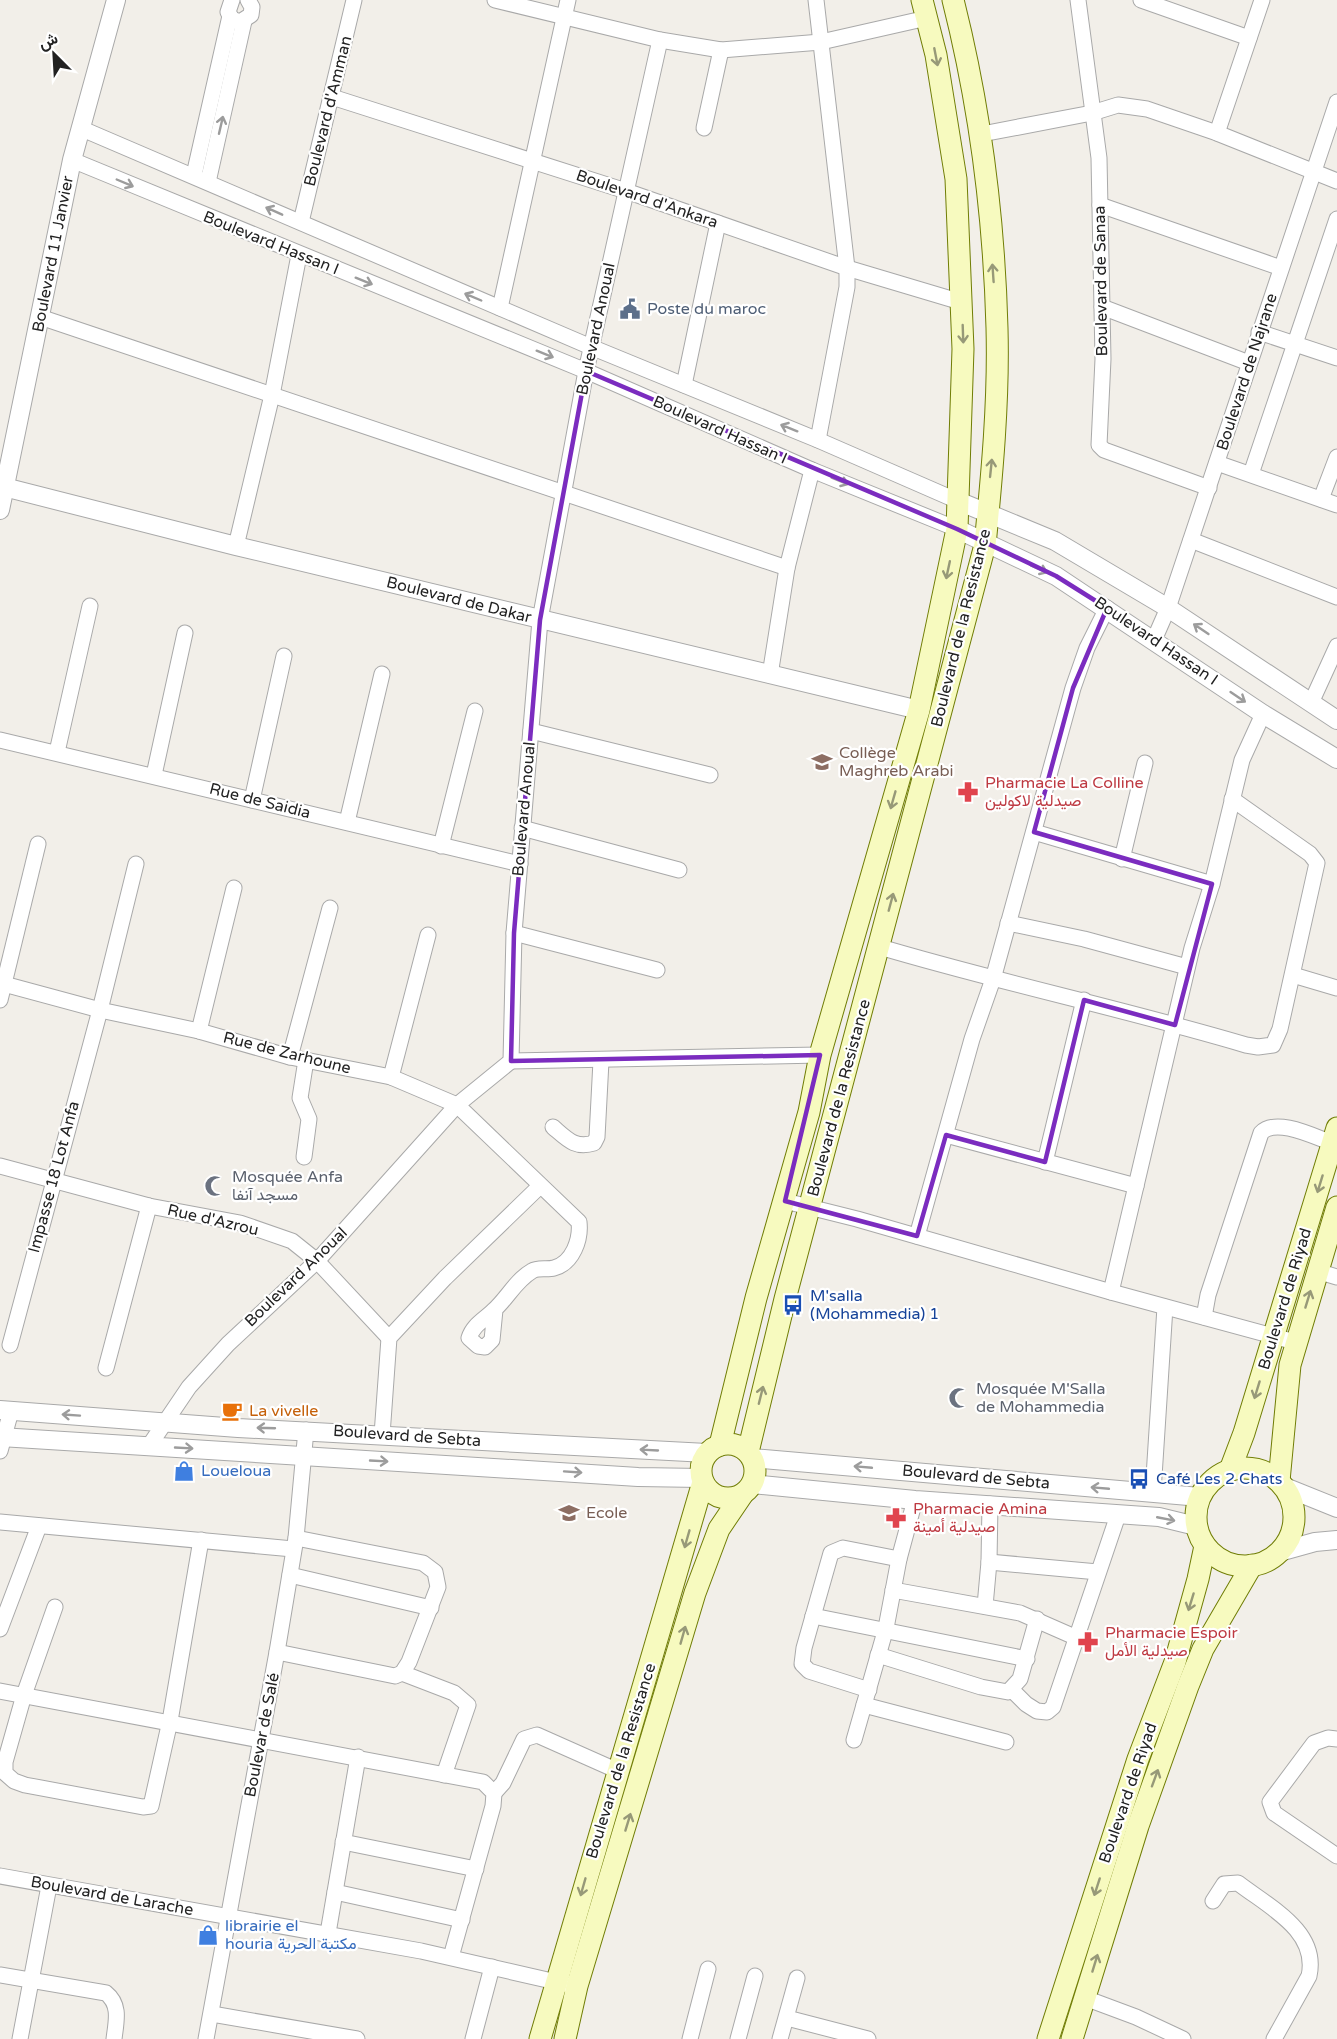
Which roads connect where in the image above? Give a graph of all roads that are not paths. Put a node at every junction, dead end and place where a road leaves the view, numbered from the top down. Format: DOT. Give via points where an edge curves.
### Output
graph roads {
  1 [pos="116,0"];
  2 [pos="232,0"];
  3 [pos="248,0"];
  4 [pos="354,0"];
  5 [pos="495,0"];
  6 [pos="568,0"];
  7 [pos="816,0"];
  8 [pos="952,0"];
  9 [pos="1078,0"];
  10 [pos="1141,0"];
  11 [pos="1262,0"];
  12 [pos="925,9"];
  13 [pos="564,16"];
  14 [pos="237,18"];
  15 [pos="1249,38"];
  16 [pos="660,40"];
  17 [pos="821,42"];
  18 [pos="721,50"];
  19 [pos="224,74"];
  20 [pos="332,97"];
  21 [pos="1337,102"];
  22 [pos="1092,114"];
  23 [pos="80,128"];
  24 [pos="704,128"];
  25 [pos="1217,133"];
  26 [pos="982,135"];
  27 [pos="72,160"];
  28 [pos="534,161"];
  29 [pos="1313,172"];
  30 [pos="194,175"];
  31 [pos="1337,181"];
  32 [pos="208,182"];
  33 [pos="626,190"];
  34 [pos="1100,205"];
  35 [pos="1337,219"];
  36 [pos="301,222"];
  37 [pos="718,223"];
  38 [pos="299,255"];
  39 [pos="847,268"];
  40 [pos="1281,268"];
  41 [pos="961,302"];
  42 [pos="500,308"];
  43 [pos="1102,308"];
  44 [pos="40,317"];
  45 [pos="1259,332"];
  46 [pos="1293,344"];
  47 [pos="591,347"];
  48 [pos="1337,358"];
  49 [pos="1249,363"];
  50 [pos="586,371"];
  51 [pos="684,385"];
  52 [pos="272,395"];
  53 [pos="818,440"];
  54 [pos="1337,457"];
  55 [pos="1217,463"];
  56 [pos="812,470"];
  57 [pos="1251,474"];
  58 [pos="2,486"];
  59 [pos="1209,488"];
  60 [pos="562,493"];
  61 [pos="1321,500"];
  62 [pos="958,501"];
  63 [pos="1337,505"];
  64 [pos="0,510"];
  65 [pos="988,514"];
  66 [pos="957,530"];
  67 [pos="1191,540"];
  68 [pos="985,545"];
  69 [pos="236,546"];
  70 [pos="787,568"];
  71 [pos="1337,597"];
  72 [pos="90,606"];
  73 [pos="1107,608"];
  74 [pos="1168,608"];
  75 [pos="540,620"];
  76 [pos="185,633"];
  77 [pos="1154,640"];
  78 [pos="1337,646"];
  79 [pos="284,656"];
  80 [pos="1337,670"];
  81 [pos="381,674"];
  82 [pos="771,675"];
  83 [pos="1315,706"];
  84 [pos="919,710"];
  85 [pos="475,711"];
  86 [pos="1263,714"];
  87 [pos="1337,720"];
  88 [pos="531,731"];
  89 [pos="0,740"];
  90 [pos="57,752"];
  91 [pos="1337,759"];
  92 [pos="1145,763"];
  93 [pos="154,775"];
  94 [pos="710,775"];
  95 [pos="1232,799"];
  96 [pos="252,800"];
  97 [pos="347,822"];
  98 [pos="522,828"];
  99 [pos="1034,832"];
  100 [pos="38,844"];
  101 [pos="441,846"];
  102 [pos="1122,859"];
  103 [pos="136,864"];
  104 [pos="520,864"];
  105 [pos="679,870"];
  106 [pos="1212,884"];
  107 [pos="234,888"];
  108 [pos="330,908"];
  109 [pos="1008,923"];
  110 [pos="514,933"];
  111 [pos="428,935"];
  112 [pos="880,947"];
  113 [pos="1187,967"];
  114 [pos="657,970"];
  115 [pos="1293,975"];
  116 [pos="993,979"];
  117 [pos="2,984"];
  118 [pos="1337,988"];
  119 [pos="0,1000"];
  120 [pos="1084,1000"];
  121 [pos="100,1010"];
  122 [pos="1175,1025"];
  123 [pos="199,1031"];
  124 [pos="820,1055"];
  125 [pos="298,1059"];
  126 [pos="511,1061"];
  127 [pos="601,1061"];
  128 [pos="391,1077"];
  129 [pos="457,1105"];
  130 [pos="553,1127"];
  131 [pos="946,1135"];
  132 [pos="1335,1135"];
  133 [pos="304,1157"];
  134 [pos="1045,1162"];
  135 [pos="0,1166"];
  136 [pos="53,1180"];
  137 [pos="1136,1186"];
  138 [pos="540,1187"];
  139 [pos="785,1201"];
  140 [pos="149,1206"];
  141 [pos="810,1206"];
  142 [pos="1337,1208"];
  143 [pos="917,1236"];
  144 [pos="317,1261"];
  145 [pos="1327,1274"];
  146 [pos="1111,1292"];
  147 [pos="1165,1307"];
  148 [pos="495,1310"];
  149 [pos="1204,1317"];
  150 [pos="1273,1336"];
  151 [pos="389,1338"];
  152 [pos="1295,1342"];
  153 [pos="10,1345"];
  154 [pos="106,1368"];
  155 [pos="6,1411"];
  156 [pos="164,1422"];
  157 [pos="306,1430"];
  158 [pos="382,1435"];
  159 [pos="1,1441"];
  160 [pos="149,1446"];
  161 [pos="714,1449"];
  162 [pos="750,1455"];
  163 [pos="305,1457"];
  164 [pos="1230,1470"];
  165 [pos="702,1480"];
  166 [pos="1282,1484"];
  167 [pos="747,1489"];
  168 [pos="1153,1492"];
  169 [pos="1200,1497"];
  170 [pos="915,1500"];
  171 [pos="990,1504"];
  172 [pos="1337,1508"];
  173 [pos="1118,1515"];
  174 [pos="0,1522"];
  175 [pos="39,1526"];
  176 [pos="1196,1526"];
  177 [pos="201,1540"];
  178 [pos="1337,1540"];
  179 [pos="295,1543"];
  180 [pos="1205,1546"];
  181 [pos="1279,1552"];
  182 [pos="899,1559"];
  183 [pos="989,1562"];
  184 [pos="1252,1565"];
  185 [pos="1098,1572"];
  186 [pos="290,1575"];
  187 [pos="893,1590"];
  188 [pos="985,1606"];
  189 [pos="55,1607"];
  190 [pos="431,1608"];
  191 [pos="813,1616"];
  192 [pos="1037,1619"];
  193 [pos="886,1628"];
  194 [pos="0,1629"];
  195 [pos="1077,1638"];
  196 [pos="278,1652"];
  197 [pos="878,1655"];
  198 [pos="1027,1659"];
  199 [pos="402,1673"];
  200 [pos="869,1690"];
  201 [pos="1012,1690"];
  202 [pos="0,1691"];
  203 [pos="24,1695"];
  204 [pos="864,1705"];
  205 [pos="170,1721"];
  206 [pos="261,1739"];
  207 [pos="1337,1739"];
  208 [pos="854,1740"];
  209 [pos="1006,1742"];
  210 [pos="358,1757"];
  211 [pos="618,1771"];
  212 [pos="444,1775"];
  213 [pos="494,1793"];
  214 [pos="343,1842"];
  215 [pos="1337,1856"];
  216 [pos="476,1869"];
  217 [pos="0,1876"];
  218 [pos="49,1886"];
  219 [pos="335,1892"];
  220 [pos="1213,1901"];
  221 [pos="230,1917"];
  222 [pos="462,1920"];
  223 [pos="328,1934"];
  224 [pos="451,1957"];
  225 [pos="492,1967"];
  226 [pos="708,1969"];
  227 [pos="0,1976"];
  228 [pos="755,1976"];
  229 [pos="797,1978"];
  230 [pos="30,1981"];
  231 [pos="556,1982"];
  232 [pos="577,1986"];
  233 [pos="1085,1998"];
  234 [pos="212,2014"];
  235 [pos="787,2018"];
  236 [pos="303,2034"];
  237 [pos="692,2038"];
  238 [pos="21,2039"];
  239 [pos="114,2039"];
  240 [pos="206,2039"];
  241 [pos="357,2039"];
  242 [pos="473,2039"];
  243 [pos="540,2039"];
  244 [pos="565,2039"];
  245 [pos="738,2039"];
  246 [pos="780,2039"];
  247 [pos="868,2039"];
  248 [pos="1048,2039"];
  249 [pos="1072,2039"];
  250 [pos="1184,2039"];
  251 [pos="1274,2039"];
  1 -- 23 [label="street, Boulevard 11 Janvier"];
  2 -- 14 [label="street" via="228,8"];
  3 -- 14 [label="street" via="252,11"];
  4 -- 20 [label="street, Boulevard d'Amman"];
  5 -- 13 [label="street"];
  6 -- 13 [label="street"];
  7 -- 17 [label="street"];
  8 -- 26 [label="main road, Boulevard de la Resistance"];
  9 -- 22 [label="street, Boulevard de Sanaa"];
  10 -- 15 [label="street"];
  11 -- 15 [label="street"];
  12 -- 17 [label="street"];
  12 -- 41 [label="main road, Boulevard de la Resistance, one-way" via="956,179"];
  13 -- 16 [label="street"];
  13 -- 28 [label="street"];
  14 -- 19 [label="street"];
  15 -- 25 [label="street"];
  16 -- 18 [label="street"];
  16 -- 33 [label="street, Boulevard Anoual"];
  17 -- 18 [label="street"];
  17 -- 39 [label="street"];
  18 -- 24 [label="street"];
  19 -- 30 [label="street"];
  32 -- 19 [label="street, one-way"];
  20 -- 28 [label="street, Boulevard d'Ankara"];
  20 -- 36 [label="street, Boulevard d'Amman"];
  21 -- 29 [label="street, Boulevard de Najrane"];
  22 -- 25 [label="street" via="1118,105"];
  22 -- 26 [label="street"];
  22 -- 34 [label="street, Boulevard de Sanaa" via="1099,158"];
  23 -- 27 [label="street, Boulevard 11 Janvier"];
  23 -- 30 [label="street, Boulevard Hassan I"];
  25 -- 29 [label="street"];
  65 -- 26 [label="main road, Boulevard de la Resistance, one-way" via="997,328"];
  27 -- 38 [label="street, Boulevard Hassan I, one-way"];
  27 -- 44 [label="street, Boulevard 11 Janvier"];
  28 -- 33 [label="street, Boulevard d'Ankara"];
  28 -- 42 [label="street"];
  29 -- 31 [label="street"];
  29 -- 40 [label="street, Boulevard de Najrane"];
  30 -- 32 [label="street, Boulevard Hassan I"];
  36 -- 32 [label="street, Boulevard Hassan I, one-way"];
  33 -- 37 [label="street, Boulevard d'Ankara"];
  33 -- 47 [label="street, Boulevard Anoual"];
  34 -- 40 [label="street"];
  34 -- 43 [label="street, Boulevard de Sanaa"];
  35 -- 46 [label="street"];
  42 -- 36 [label="street, Boulevard Hassan I, one-way"];
  37 -- 39 [label="street, Boulevard d'Ankara"];
  37 -- 51 [label="street"];
  38 -- 50 [label="street, Boulevard Hassan I, one-way"];
  38 -- 52 [label="street"];
  39 -- 41 [label="street, Boulevard d'Ankara"];
  39 -- 53 [label="street" via="847,287"];
  40 -- 45 [label="street, Boulevard de Najrane"];
  41 -- 62 [label="main road, Boulevard de la Resistance, one-way"];
  42 -- 47 [label="street, Boulevard Hassan I"];
  43 -- 49 [label="street"];
  43 -- 59 [label="street, Boulevard de Sanaa" via="1100,445 1104,450"];
  44 -- 52 [label="street"];
  44 -- 58 [label="street, Boulevard 11 Janvier"];
  45 -- 46 [label="street"];
  45 -- 49 [label="street, Boulevard de Najrane"];
  46 -- 48 [label="street"];
  46 -- 57 [label="street"];
  47 -- 50 [label="street, Boulevard Anoual"];
  47 -- 51 [label="street, Boulevard Hassan I"];
  49 -- 55 [label="street, Boulevard de Najrane"];
  50 -- 56 [label="street, Boulevard Hassan I"];
  50 -- 60 [label="street, Boulevard Anoual"];
  53 -- 51 [label="street, Boulevard Hassan I, one-way"];
  52 -- 60 [label="street"];
  52 -- 69 [label="street"];
  53 -- 62 [label="street, Boulevard Hassan I"];
  54 -- 61 [label="street"];
  55 -- 57 [label="street"];
  55 -- 59 [label="street, Boulevard de Najrane"];
  56 -- 66 [label="street, Boulevard Hassan I, one-way"];
  56 -- 70 [label="street"];
  57 -- 61 [label="street"];
  58 -- 64 [label="street, Boulevard 11 Janvier"];
  58 -- 69 [label="street, Boulevard de Dakar"];
  59 -- 67 [label="street, Boulevard de Najrane"];
  60 -- 70 [label="street"];
  60 -- 75 [label="street, Boulevard Anoual"];
  61 -- 63 [label="street"];
  62 -- 65 [label="street, Boulevard Hassan I"];
  62 -- 66 [label="main road, Boulevard de la Resistance"];
  65 -- 68 [label="main road, Boulevard de la Resistance"];
  65 -- 74 [label="street, Boulevard Hassan I" via="1055,542"];
  66 -- 68 [label="street, Boulevard Hassan I"];
  66 -- 84 [label="main road, Boulevard de la Resistance, one-way"];
  67 -- 71 [label="street"];
  67 -- 74 [label="street, Boulevard de Najrane"];
  68 -- 73 [label="street, Boulevard Hassan I, one-way" via="1056,576"];
  112 -- 68 [label="main road, Boulevard de la Resistance, one-way"];
  69 -- 75 [label="street, Boulevard de Dakar"];
  70 -- 82 [label="street"];
  72 -- 90 [label="street"];
  73 -- 77 [label="street, Boulevard Hassan I"];
  73 -- 99 [label="street" via="1073,688"];
  74 -- 77 [label="street, Boulevard de Najrane"];
  83 -- 74 [label="street, Boulevard Hassan I, one-way"];
  75 -- 82 [label="street, Boulevard de Dakar"];
  75 -- 88 [label="street, Boulevard Anoual"];
  76 -- 93 [label="street"];
  77 -- 86 [label="street, Boulevard Hassan I, one-way"];
  78 -- 83 [label="street"];
  79 -- 96 [label="street"];
  80 -- 83 [label="street"];
  81 -- 97 [label="street"];
  82 -- 84 [label="street, Boulevard de Dakar"];
  83 -- 87 [label="street, Boulevard Hassan I"];
  84 -- 124 [label="main road, Boulevard de la Resistance, one-way"];
  85 -- 101 [label="street"];
  86 -- 91 [label="street, Boulevard Hassan I"];
  86 -- 95 [label="street" via="1242,760"];
  88 -- 94 [label="street"];
  88 -- 98 [label="street, Boulevard Anoual"];
  89 -- 90 [label="street, Rue de Saidia"];
  90 -- 93 [label="street, Rue de Saidia"];
  92 -- 102 [label="street"];
  93 -- 96 [label="street, Rue de Saidia"];
  95 -- 106 [label="street"];
  95 -- 115 [label="street" via="1317,863"];
  96 -- 97 [label="street, Rue de Saidia"];
  97 -- 101 [label="street, Rue de Saidia"];
  98 -- 104 [label="street, Boulevard Anoual"];
  98 -- 105 [label="street"];
  99 -- 102 [label="street"];
  99 -- 109 [label="street"];
  100 -- 117 [label="street"];
  101 -- 104 [label="street, Rue de Saidia"];
  102 -- 106 [label="street"];
  103 -- 121 [label="street, Impasse 18 Lot Anfa"];
  104 -- 110 [label="street, Boulevard Anoual"];
  106 -- 113 [label="street"];
  107 -- 123 [label="street"];
  108 -- 125 [label="street"];
  109 -- 113 [label="street"];
  109 -- 116 [label="street"];
  110 -- 114 [label="street"];
  110 -- 126 [label="street, Boulevard Anoual"];
  111 -- 128 [label="street"];
  112 -- 116 [label="street"];
  112 -- 141 [label="main road, Boulevard de la Resistance"];
  113 -- 122 [label="street"];
  115 -- 118 [label="street"];
  115 -- 122 [label="street" via="1273,1045 1258,1047"];
  116 -- 120 [label="street"];
  116 -- 131 [label="street"];
  117 -- 119 [label="street"];
  117 -- 121 [label="street, Rue de Zarhoune"];
  120 -- 122 [label="street"];
  120 -- 134 [label="street"];
  121 -- 123 [label="street, Rue de Zarhoune"];
  121 -- 136 [label="street, Impasse 18 Lot Anfa"];
  122 -- 137 [label="street"];
  123 -- 125 [label="street, Rue de Zarhoune"];
  124 -- 127 [label="street"];
  124 -- 139 [label="main road, Boulevard de la Resistance"];
  125 -- 128 [label="street, Rue de Zarhoune"];
  125 -- 133 [label="street" via="300,1098 309,1119"];
  126 -- 127 [label="street"];
  126 -- 129 [label="street, Boulevard Anoual"];
  127 -- 130 [label="street" via="594,1143 573,1144"];
  128 -- 129 [label="street, Rue de Zarhoune"];
  129 -- 138 [label="street, Rue de Zarhoune"];
  129 -- 144 [label="street, Boulevard Anoual"];
  131 -- 134 [label="street"];
  131 -- 143 [label="street"];
  132 -- 149 [label="street" via="1271,1126 1261,1133"];
  132 -- 150 [label="main road, Boulevard de Riyad, one-way"];
  134 -- 137 [label="street"];
  135 -- 136 [label="street, Rue d'Azrou"];
  136 -- 140 [label="street, Rue d'Azrou"];
  136 -- 153 [label="street, Impasse 18 Lot Anfa"];
  137 -- 146 [label="street"];
  138 -- 148 [label="street, Rue de Zarhoune" via="577,1219 577,1241 566,1262 531,1271"];
  138 -- 151 [label="street"];
  139 -- 141 [label="street"];
  139 -- 161 [label="main road, Boulevard de la Resistance"];
  140 -- 144 [label="street, Rue d'Azrou" via="240,1223 292,1241"];
  140 -- 154 [label="street"];
  141 -- 143 [label="street"];
  162 -- 141 [label="main road, Boulevard de la Resistance, one-way"];
  142 -- 145 [label="main road, Boulevard de Riyad"];
  143 -- 146 [label="street"];
  144 -- 151 [label="street, Rue d'Azrou"];
  144 -- 156 [label="street, Boulevard Anoual" via="228,1344"];
  152 -- 145 [label="main road, Boulevard de Riyad, one-way"];
  146 -- 147 [label="street"];
  147 -- 149 [label="street"];
  147 -- 168 [label="street"];
  149 -- 150 [label="street"];
  150 -- 152 [label="street"];
  150 -- 164 [label="main road, Boulevard de Riyad, one-way"];
  151 -- 158 [label="street"];
  152 -- 166 [label="main road, Boulevard de Riyad" via="1285,1398"];
  156 -- 155 [label="street, Boulevard de Sebta, one-way"];
  155 -- 159 [label="street"];
  157 -- 156 [label="street, Boulevard de Sebta, one-way"];
  156 -- 160 [label="street, Boulevard Anoual"];
  157 -- 158 [label="street, Boulevard de Sebta"];
  157 -- 163 [label="street, Boulevar de Salé"];
  161 -- 158 [label="street, Boulevard de Sebta, one-way"];
  159 -- 160 [label="street, Boulevard de Sebta"];
  160 -- 163 [label="street, Boulevard de Sebta, one-way"];
  161 -- 162 [label="main road" via="735,1445"];
  161 -- 165 [label="main road" via="703,1460"];
  162 -- 167 [label="main road" via="755,1475"];
  168 -- 162 [label="street, Boulevard de Sebta, one-way"];
  163 -- 165 [label="street, Boulevard de Sebta, one-way"];
  163 -- 179 [label="street, Boulevar de Salé"];
  164 -- 166 [label="main road" via="1256,1468"];
  164 -- 169 [label="main road" via="1217,1476"];
  165 -- 167 [label="main road" via="715,1496 733,1498"];
  165 -- 211 [label="main road, Boulevard de la Resistance, one-way"];
  166 -- 172 [label="street"];
  166 -- 181 [label="main road" via="1293,1506 1293,1531 1290,1541"];
  167 -- 170 [label="street, Boulevard de Sebta"];
  232 -- 167 [label="main road, Boulevard de la Resistance, one-way" via="695,1593 719,1528"];
  168 -- 169 [label="street, Boulevard de Sebta"];
  169 -- 176 [label="main road"];
  170 -- 171 [label="street, Boulevard de Sebta"];
  170 -- 182 [label="street"];
  171 -- 173 [label="street, Boulevard de Sebta"];
  171 -- 183 [label="street"];
  173 -- 176 [label="street, Boulevard de Sebta, one-way" via="1159,1517"];
  173 -- 185 [label="street"];
  174 -- 175 [label="street"];
  175 -- 177 [label="street"];
  175 -- 194 [label="street"];
  176 -- 180 [label="main road"];
  177 -- 179 [label="street"];
  177 -- 205 [label="street"];
  178 -- 181 [label="street"];
  179 -- 186 [label="street, Boulevar de Salé"];
  179 -- 190 [label="street" via="428,1565 438,1581"];
  180 -- 184 [label="main road" via="1221,1560"];
  180 -- 248 [label="main road, Boulevard de Riyad, one-way" via="1175,1662 1138,1759"];
  181 -- 184 [label="main road"];
  182 -- 187 [label="street"];
  182 -- 191 [label="street" via="835,1550"];
  183 -- 185 [label="street"];
  183 -- 188 [label="street"];
  233 -- 184 [label="main road, Boulevard de Riyad, one-way" via="1138,1826 1188,1686 1203,1649"];
  185 -- 195 [label="street"];
  186 -- 190 [label="street"];
  186 -- 196 [label="street, Boulevar de Salé"];
  187 -- 188 [label="street"];
  187 -- 193 [label="street"];
  188 -- 192 [label="street"];
  189 -- 203 [label="street"];
  190 -- 199 [label="street"];
  191 -- 193 [label="street"];
  191 -- 200 [label="street" via="802,1665 809,1671"];
  192 -- 195 [label="street"];
  192 -- 198 [label="street"];
  193 -- 197 [label="street"];
  193 -- 198 [label="street"];
  195 -- 201 [label="street" via="1050,1710 1037,1710"];
  196 -- 199 [label="street" via="389,1676"];
  196 -- 206 [label="street, Boulevar de Salé"];
  197 -- 200 [label="street"];
  197 -- 201 [label="street" via="981,1687"];
  198 -- 201 [label="street"];
  199 -- 212 [label="street" via="454,1693 468,1705"];
  200 -- 204 [label="street"];
  202 -- 203 [label="street"];
  203 -- 205 [label="street"];
  203 -- 205 [label="street" via="5,1762 8,1778 25,1785 143,1807 154,1802"];
  204 -- 208 [label="street"];
  204 -- 209 [label="street"];
  205 -- 206 [label="street"];
  206 -- 210 [label="street"];
  206 -- 221 [label="street, Boulevar de Salé"];
  207 -- 215 [label="street" via="1314,1743 1270,1802 1274,1813"];
  210 -- 212 [label="street"];
  210 -- 214 [label="street"];
  211 -- 213 [label="street" via="537,1735 524,1739 503,1783"];
  211 -- 231 [label="main road, Boulevard de la Resistance, one-way"];
  212 -- 213 [label="street" via="483,1782"];
  213 -- 216 [label="street"];
  214 -- 216 [label="street"];
  214 -- 219 [label="street"];
  216 -- 222 [label="street"];
  217 -- 218 [label="street, Boulevard de Larache"];
  218 -- 221 [label="street, Boulevard de Larache"];
  218 -- 230 [label="street"];
  219 -- 222 [label="street"];
  219 -- 223 [label="street"];
  220 -- 251 [label="street" via="1224,1884 1238,1883 1295,1927 1308,1944 1312,1965 1309,1976"];
  221 -- 223 [label="street, Boulevard de Larache"];
  221 -- 234 [label="street, Boulevar de Salé"];
  222 -- 224 [label="street"];
  223 -- 224 [label="street, Boulevard de Larache"];
  224 -- 225 [label="street, Boulevard de Larache"];
  225 -- 231 [label="street, Boulevard de Larache"];
  225 -- 242 [label="street"];
  226 -- 237 [label="street"];
  227 -- 230 [label="street"];
  228 -- 245 [label="street"];
  229 -- 235 [label="street"];
  230 -- 238 [label="street"];
  230 -- 239 [label="street" via="106,1993 116,2010"];
  231 -- 232 [label="street, Boulevard de Larache"];
  231 -- 243 [label="main road, Boulevard de la Resistance"];
  232 -- 244 [label="main road, Boulevard de la Resistance"];
  233 -- 249 [label="main road, Boulevard de Riyad"];
  233 -- 250 [label="street"];
  234 -- 236 [label="street"];
  234 -- 240 [label="street, Boulevar de Salé"];
  235 -- 246 [label="street"];
  235 -- 247 [label="street"];
  236 -- 241 [label="street"];
}
